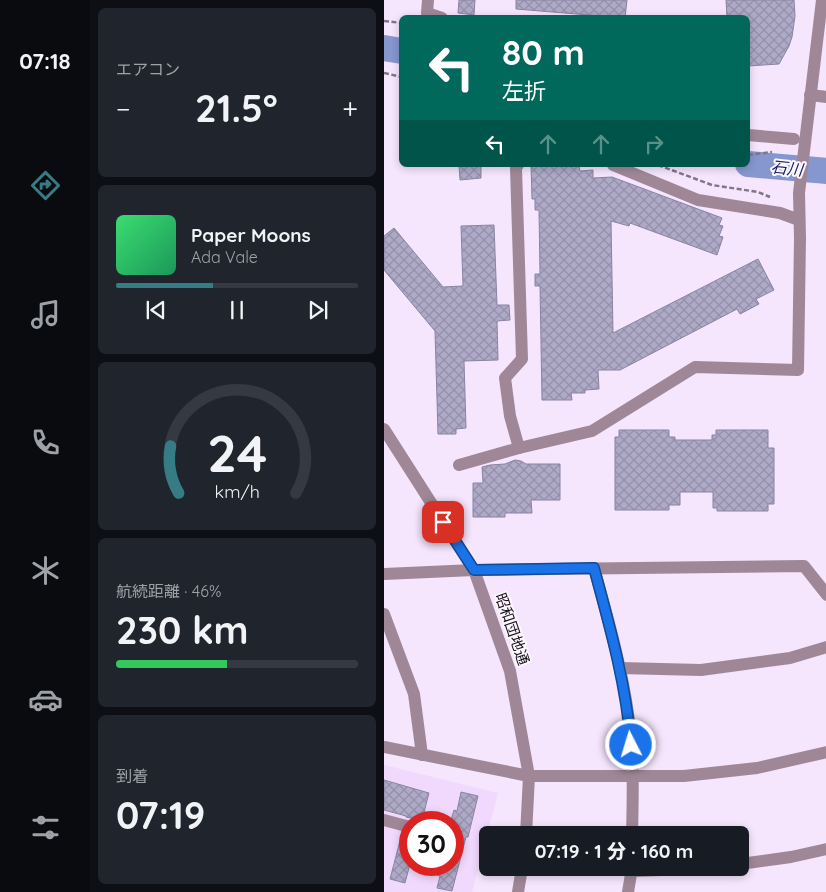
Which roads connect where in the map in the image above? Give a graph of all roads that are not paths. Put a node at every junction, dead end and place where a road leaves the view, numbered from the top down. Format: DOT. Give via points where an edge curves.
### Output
graph roads {
  1 [pos="428,0"];
  2 [pos="823,9"];
  3 [pos="433,15"];
  4 [pos="810,95"];
  5 [pos="826,97"];
  6 [pos="750,135"];
  7 [pos="794,139"];
  8 [pos="517,167"];
  9 [pos="618,167"];
  10 [pos="799,220"];
  11 [pos="384,429"];
  12 [pos="519,448"];
  13 [pos="459,465"];
  14 [pos="594,568"];
  15 [pos="474,570"];
  16 [pos="384,574"];
  17 [pos="826,595"];
  18 [pos="384,614"];
  19 [pos="826,648"];
  20 [pos="620,668"];
  21 [pos="384,747"];
  22 [pos="826,752"];
  23 [pos="422,755"];
  24 [pos="633,775"];
  25 [pos="529,776"];
  26 [pos="384,820"];
  27 [pos="399,823"];
  28 [pos="526,826"];
  29 [pos="632,826"];
  30 [pos="826,849"];
  31 [pos="749,863"];
  32 [pos="521,876"];
  33 [pos="631,876"];
  34 [pos="518,892"];
  35 [pos="628,892"];
  1 -- 3 [label="street" via="427,13"];
  2 -- 4 [label="street"];
  4 -- 5 [label="street"];
  4 -- 10 [label="street"];
  6 -- 7 [label="street"];
  8 -- 12 [label="street" via="522,359 505,378 511,422"];
  9 -- 10 [label="street" via="698,200 780,213"];
  10 -- 12 [label="street" via="798,370 694,367 592,431"];
  11 -- 15 [label="street, 昭和団地通"];
  12 -- 13 [label="street"];
  14 -- 15 [label="street"];
  14 -- 17 [label="street" via="804,566"];
  14 -- 20 [label="street"];
  15 -- 16 [label="street"];
  15 -- 25 [label="street, 昭和団地通" via="510,671"];
  18 -- 23 [label="street" via="414,694"];
  19 -- 20 [label="street" via="790,658 701,670"];
  20 -- 24 [label="street"];
  21 -- 23 [label="street"];
  22 -- 24 [label="street" via="757,768 684,776"];
  23 -- 25 [label="street"];
  24 -- 25 [label="street"];
  24 -- 29 [label="street"];
  25 -- 28 [label="street, 昭和団地通"];
  26 -- 27 [label="street"];
  30 -- 31 [label="street"];
  32 -- 34 [label="street"];
  33 -- 35 [label="street"];
}
